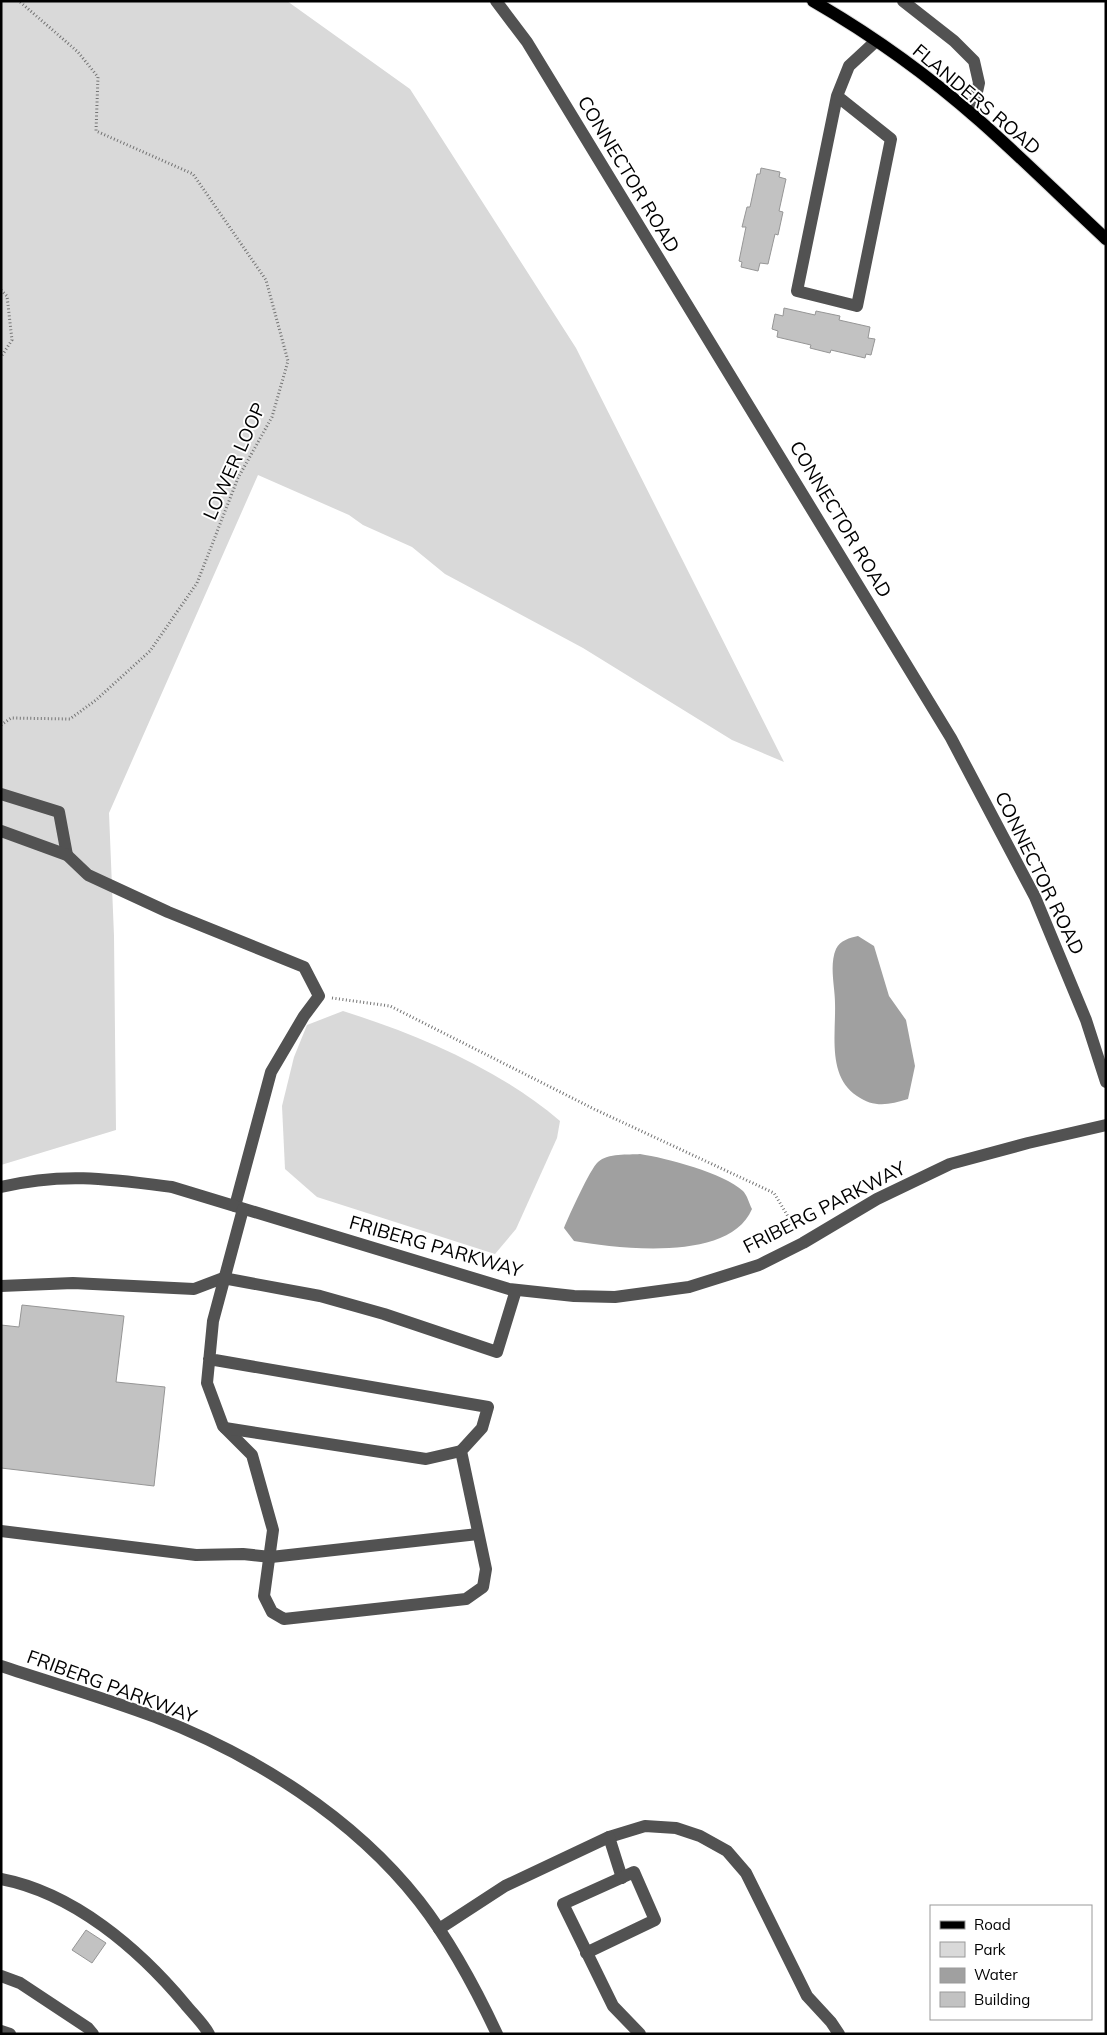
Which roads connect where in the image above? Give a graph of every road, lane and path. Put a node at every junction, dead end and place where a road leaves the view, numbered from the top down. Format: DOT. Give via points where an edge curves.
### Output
graph roads {
  1 [pos="19,1"];
  2 [pos="496,1"];
  3 [pos="813,1"];
  4 [pos="903,1"];
  5 [pos="876,41"];
  6 [pos="836,96"];
  7 [pos="972,114"];
  8 [pos="1106,239"];
  9 [pos="1,290"];
  10 [pos="1,357"];
  11 [pos="1,725"];
  12 [pos="1,794"];
  13 [pos="1,831"];
  14 [pos="67,855"];
  15 [pos="319,996"];
  16 [pos="1106,1082"];
  17 [pos="1106,1125"];
  18 [pos="1,1187"];
  19 [pos="239,1208"];
  20 [pos="803,1243"];
  21 [pos="224,1278"];
  22 [pos="1,1286"];
  23 [pos="516,1290"];
  24 [pos="209,1359"];
  25 [pos="225,1428"];
  26 [pos="461,1451"];
  27 [pos="1,1531"];
  28 [pos="478,1534"];
  29 [pos="271,1557"];
  30 [pos="1,1666"];
  31 [pos="609,1837"];
  32 [pos="622,1878"];
  33 [pos="1,1879"];
  34 [pos="439,1930"];
  35 [pos="586,1953"];
  36 [pos="1,1976"];
  37 [pos="1,2032"];
  38 [pos="10,2034"];
  39 [pos="93,2034"];
  40 [pos="209,2034"];
  41 [pos="497,2034"];
  42 [pos="640,2034"];
  43 [pos="839,2034"];
  1 -- 11 [label="path, LOWER LOOP" via="78,52 98,77 96,131 192,174 266,280 288,361 272,417 238,478 197,583 150,651 70,719 11,718"];
  2 -- 16 [label="street, CONNECTOR ROAD" via="527,42 951,738 1035,897 1086,1020"];
  3 -- 5 [label="main road, FLANDERS ROAD"];
  4 -- 7 [label="street" via="974,61 979,83"];
  5 -- 6 [label="street" via="849,66"];
  5 -- 7 [label="main road, FLANDERS ROAD"];
  6 -- 6 [label="street" via="797,291 857,306 891,140"];
  7 -- 8 [label="main road, FLANDERS ROAD"];
  9 -- 10 [label="path" via="7,296 12,340"];
  12 -- 14 [label="street" via="58,812"];
  13 -- 14 [label="street"];
  14 -- 15 [label="street" via="88,875 304,968"];
  15 -- 19 [label="street" via="271,1072"];
  15 -- 20 [label="path" via="390,1006 594,1109 774,1193"];
  17 -- 20 [label="street, FRIBERG PARKWAY" via="950,1164 877,1199"];
  18 -- 19 [label="street, FRIBERG PARKWAY" via="68,1177 117,1180 172,1187"];
  19 -- 21 [label="street"];
  19 -- 23 [label="street, FRIBERG PARKWAY"];
  20 -- 23 [label="street, FRIBERG PARKWAY" via="759,1264 689,1287 615,1297"];
  21 -- 22 [label="street" via="194,1289 73,1283"];
  21 -- 23 [label="street" via="320,1296 497,1352"];
  21 -- 24 [label="street" via="213,1321"];
  24 -- 25 [label="street" via="207,1383"];
  24 -- 26 [label="street" via="488,1406 482,1428"];
  25 -- 26 [label="street" via="426,1458"];
  25 -- 29 [label="street" via="252,1455 273,1530"];
  26 -- 28 [label="street"];
  27 -- 29 [label="street" via="196,1555"];
  28 -- 29 [label="street"];
  28 -- 29 [label="street" via="486,1569 482,1588 466,1599 284,1619 272,1612 264,1596"];
  30 -- 34 [label="street, FRIBERG PARKWAY" via="156,1718 261,1767 345,1826 419,1901"];
  31 -- 32 [label="street"];
  31 -- 34 [label="street" via="506,1886"];
  31 -- 43 [label="street" via="645,1826 676,1828 700,1836 727,1851 746,1873 807,1996"];
  32 -- 35 [label="street" via="563,1904"];
  32 -- 35 [label="street" via="634,1872 654,1920"];
  33 -- 40 [label="street" via="60,1899 115,1935 161,1976"];
  34 -- 41 [label="street, FRIBERG PARKWAY" via="473,1981"];
  35 -- 42 [label="street" via="613,2006"];
  36 -- 39 [label="street" via="20,1983"];
  37 -- 38 [label="street"];
}
